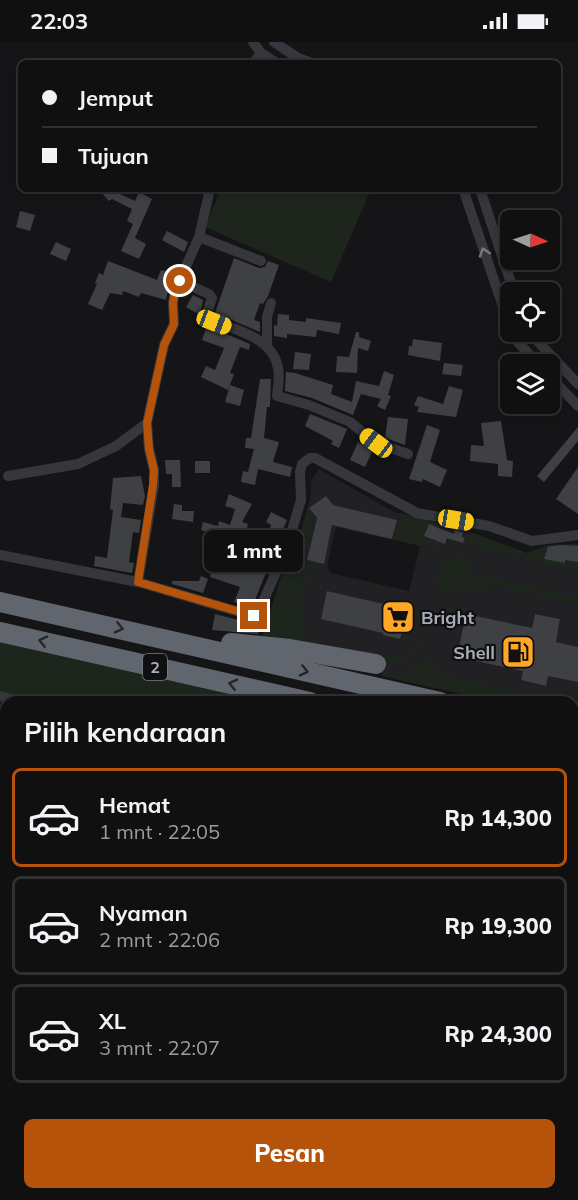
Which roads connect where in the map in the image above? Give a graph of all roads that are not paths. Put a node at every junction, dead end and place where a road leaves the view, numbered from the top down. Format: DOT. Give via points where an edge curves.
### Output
graph roads {
  1 [pos="253,42"];
  2 [pos="274,42"];
  3 [pos="261,53"];
  4 [pos="255,60"];
  5 [pos="272,60"];
  6 [pos="304,60"];
  7 [pos="206,192"];
  8 [pos="464,192"];
  9 [pos="481,192"];
  10 [pos="491,222"];
  11 [pos="476,227"];
  12 [pos="199,237"];
  13 [pos="261,261"];
  14 [pos="180,281"];
  15 [pos="511,282"];
  16 [pos="500,298"];
  17 [pos="271,303"];
  18 [pos="518,342"];
  19 [pos="538,342"];
  20 [pos="267,347"];
  21 [pos="529,354"];
  22 [pos="578,384"];
  23 [pos="560,387"];
  24 [pos="578,406"];
  25 [pos="147,423"];
  26 [pos="408,454"];
  27 [pos="8,476"];
  28 [pos="578,535"];
  29 [pos="0,555"];
  30 [pos="138,582"];
  31 [pos="0,602"];
  32 [pos="0,632"];
  33 [pos="145,634"];
  34 [pos="376,664"];
  35 [pos="283,696"];
  36 [pos="414,696"];
  1 -- 3 [label="street"];
  2 -- 6 [label="street"];
  3 -- 4 [label="street"];
  3 -- 5 [label="street"];
  7 -- 12 [label="street"];
  8 -- 11 [label="street"];
  9 -- 10 [label="street"];
  10 -- 11 [label="street"];
  10 -- 15 [label="street"];
  16 -- 11 [label="street, one-way"];
  12 -- 13 [label="street"];
  12 -- 14 [label="street"];
  14 -- 20 [label="street" via="209,294 209,319 250,335"];
  14 -- 25 [label="street" via="173,303 174,324 164,345"];
  17 -- 20 [label="street"];
  18 -- 21 [label="street"];
  19 -- 22 [label="street"];
  20 -- 26 [label="street" via="279,369 278,396 350,422 376,443"];
  23 -- 24 [label="street"];
  25 -- 27 [label="street" via="116,446 78,464"];
  25 -- 30 [label="street" via="154,470"];
  28 -- 30 [label="street" via="532,541 489,526 417,513 310,458 302,464 301,500 287,547 254,616"];
  29 -- 30 [label="street"];
  31 -- 33 [label="highway, 2, one-way"];
  35 -- 32 [label="highway, 2, one-way"];
  33 -- 34 [label="highway" via="290,649"];
  33 -- 36 [label="highway, 2, one-way"];
}
